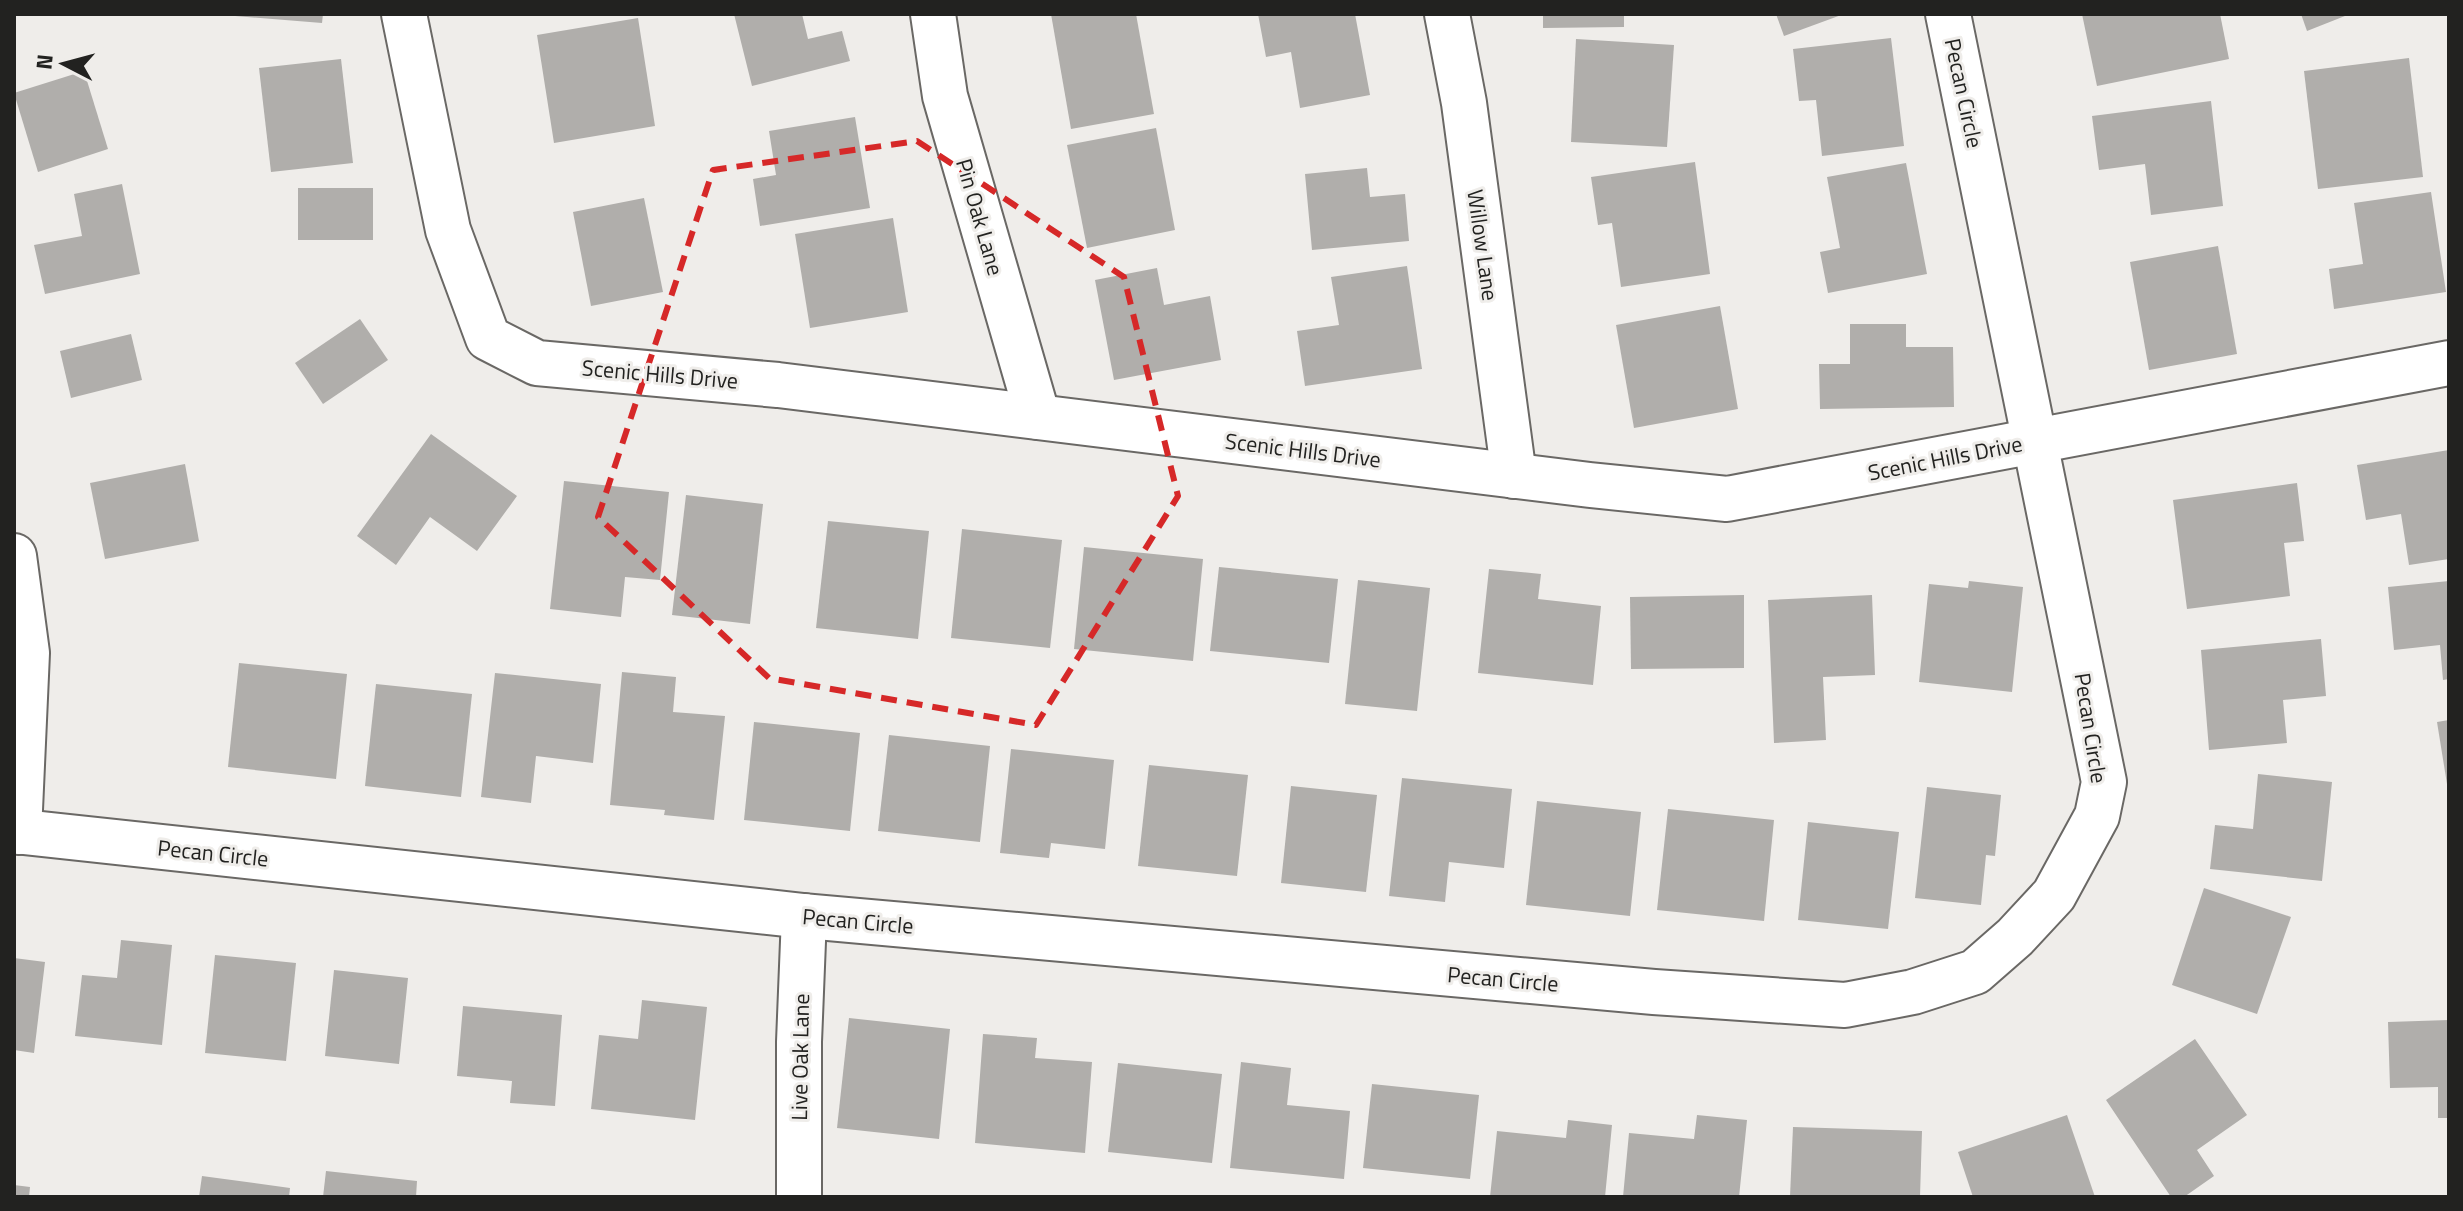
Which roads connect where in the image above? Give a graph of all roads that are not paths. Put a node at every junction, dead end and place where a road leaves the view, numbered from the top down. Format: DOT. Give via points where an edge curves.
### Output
graph roads {
  1 [pos="404,14"];
  2 [pos="933,14"];
  3 [pos="1447,14"];
  4 [pos="1948,14"];
  5 [pos="2449,363"];
  6 [pos="1038,417"];
  7 [pos="2036,440"];
  8 [pos="1514,476"];
  9 [pos="14,556"];
  10 [pos="17,832"];
  11 [pos="804,916"];
  12 [pos="799,1197"];
  1 -- 6 [label="street, Scenic Hills Drive" via="448,230 488,338 537,363"];
  2 -- 6 [label="street, Pin Oak Lane" via="945,96"];
  3 -- 8 [label="street, Willow Lane" via="1464,103"];
  4 -- 7 [label="street, Pecan Circle"];
  5 -- 7 [label="street, Scenic Hills Drive"];
  6 -- 8 [label="street, Scenic Hills Drive"];
  7 -- 8 [label="street, Scenic Hills Drive" via="1727,499"];
  7 -- 11 [label="street, Pecan Circle" via="2104,782 2097,816 2054,895 1975,972 1913,992 1845,1005"];
  9 -- 10 [label="street" via="27,653"];
  10 -- 11 [label="street, Pecan Circle"];
  11 -- 12 [label="street, Live Oak Lane"];
}
